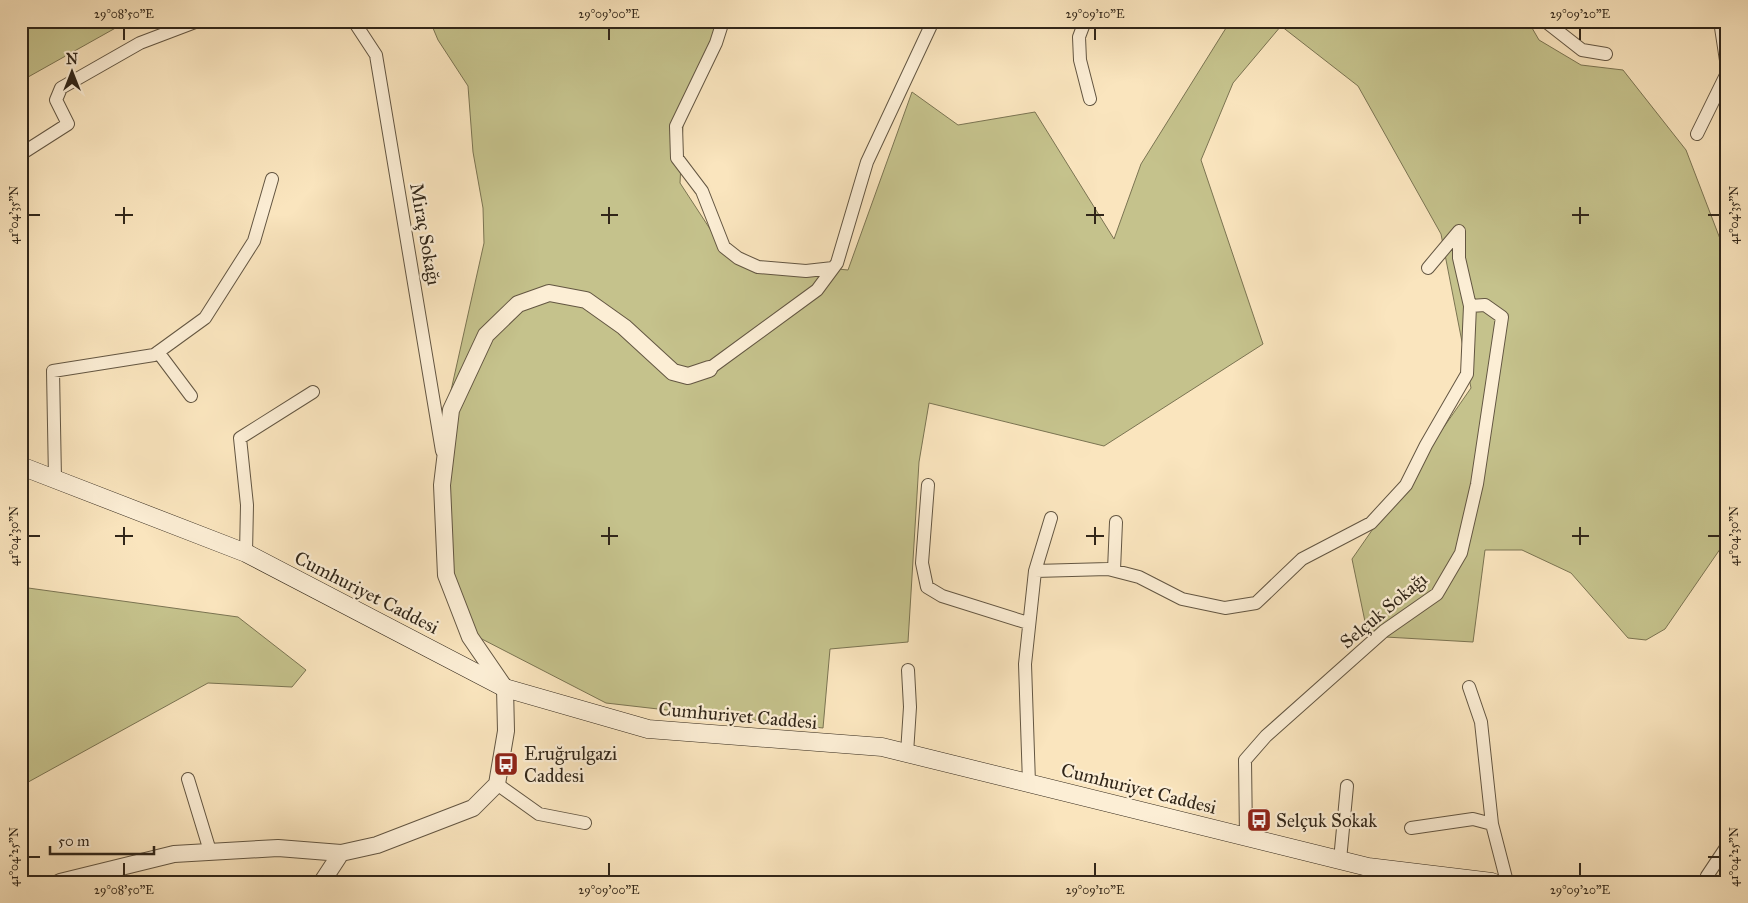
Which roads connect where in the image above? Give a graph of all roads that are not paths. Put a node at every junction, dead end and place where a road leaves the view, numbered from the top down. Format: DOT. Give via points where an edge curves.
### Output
graph roads {
  1 [pos="198,21"];
  2 [pos="347,21"];
  3 [pos="723,21"];
  4 [pos="933,21"];
  5 [pos="1085,21"];
  6 [pos="1545,21"];
  7 [pos="1720,21"];
  8 [pos="1606,54"];
  9 [pos="1727,67"];
  10 [pos="1727,74"];
  11 [pos="1090,99"];
  12 [pos="1697,134"];
  13 [pos="21,154"];
  14 [pos="272,179"];
  15 [pos="833,268"];
  16 [pos="1428,268"];
  17 [pos="1470,306"];
  18 [pos="158,352"];
  19 [pos="709,369"];
  20 [pos="313,392"];
  21 [pos="191,396"];
  22 [pos="21,466"];
  23 [pos="445,466"];
  24 [pos="54,479"];
  25 [pos="928,485"];
  26 [pos="1051,518"];
  27 [pos="1116,522"];
  28 [pos="246,553"];
  29 [pos="1114,570"];
  30 [pos="1035,571"];
  31 [pos="1028,623"];
  32 [pos="908,670"];
  33 [pos="1469,686"];
  34 [pos="505,688"];
  35 [pos="907,753"];
  36 [pos="188,779"];
  37 [pos="1028,783"];
  38 [pos="498,784"];
  39 [pos="1347,786"];
  40 [pos="585,823"];
  41 [pos="1492,824"];
  42 [pos="1411,828"];
  43 [pos="1246,837"];
  44 [pos="1727,846"];
  45 [pos="210,851"];
  46 [pos="340,853"];
  47 [pos="1340,860"];
  48 [pos="60,882"];
  49 [pos="322,882"];
  50 [pos="1492,882"];
  51 [pos="1506,882"];
  52 [pos="1705,882"];
  1 -- 13 [label="street" via="140,43 61,88 56,100 68,124"];
  2 -- 23 [label="street, Miraç Sokağı" via="355,23 376,55"];
  3 -- 15 [label="street" via="676,126 677,158 702,191 724,247 738,258 758,267 806,272"];
  4 -- 15 [label="street" via="867,162"];
  5 -- 11 [label="street" via="1079,37"];
  6 -- 8 [label="street" via="1582,50"];
  7 -- 9 [label="street"];
  10 -- 12 [label="street"];
  14 -- 18 [label="street" via="254,240 205,318"];
  15 -- 19 [label="street" via="817,290"];
  16 -- 17 [label="street" via="1459,231 1459,258"];
  17 -- 29 [label="street" via="1467,374 1406,485 1371,523 1302,559 1256,603 1225,608 1182,599 1139,577"];
  17 -- 43 [label="street, Selçuk Sokağı" via="1485,305 1502,316 1477,484 1461,553 1437,594 1384,631 1266,736 1245,760"];
  18 -- 21 [label="street"];
  18 -- 24 [label="street" via="53,371"];
  19 -- 23 [label="street" via="688,376 673,372 624,327 586,300 549,293 518,304 486,335 451,410"];
  20 -- 28 [label="street" via="240,438 247,504"];
  22 -- 24 [label="main road, Cumhuriyet Caddesi"];
  23 -- 34 [label="street" via="442,485 446,575 470,637"];
  24 -- 28 [label="main road, Cumhuriyet Caddesi"];
  25 -- 31 [label="street" via="922,563 927,588 942,596"];
  26 -- 30 [label="street"];
  27 -- 29 [label="street"];
  28 -- 34 [label="main road, Cumhuriyet Caddesi"];
  29 -- 30 [label="street"];
  30 -- 31 [label="street"];
  31 -- 37 [label="street" via="1024,664"];
  32 -- 35 [label="street"];
  33 -- 41 [label="street" via="1481,722"];
  34 -- 35 [label="main road, Cumhuriyet Caddesi" via="648,729 882,747"];
  34 -- 38 [label="street" via="506,731"];
  35 -- 37 [label="main road, Cumhuriyet Caddesi"];
  36 -- 45 [label="street"];
  37 -- 43 [label="main road, Cumhuriyet Caddesi"];
  38 -- 40 [label="street" via="539,814"];
  38 -- 46 [label="street" via="473,808 376,845"];
  39 -- 47 [label="street"];
  41 -- 42 [label="street" via="1473,819"];
  41 -- 51 [label="street"];
  43 -- 47 [label="main road, Cumhuriyet Caddesi"];
  44 -- 52 [label="street"];
  45 -- 46 [label="street" via="278,848"];
  45 -- 48 [label="street" via="174,854"];
  46 -- 49 [label="street"];
  47 -- 50 [label="main road, Cumhuriyet Caddesi" via="1368,867"];
}
